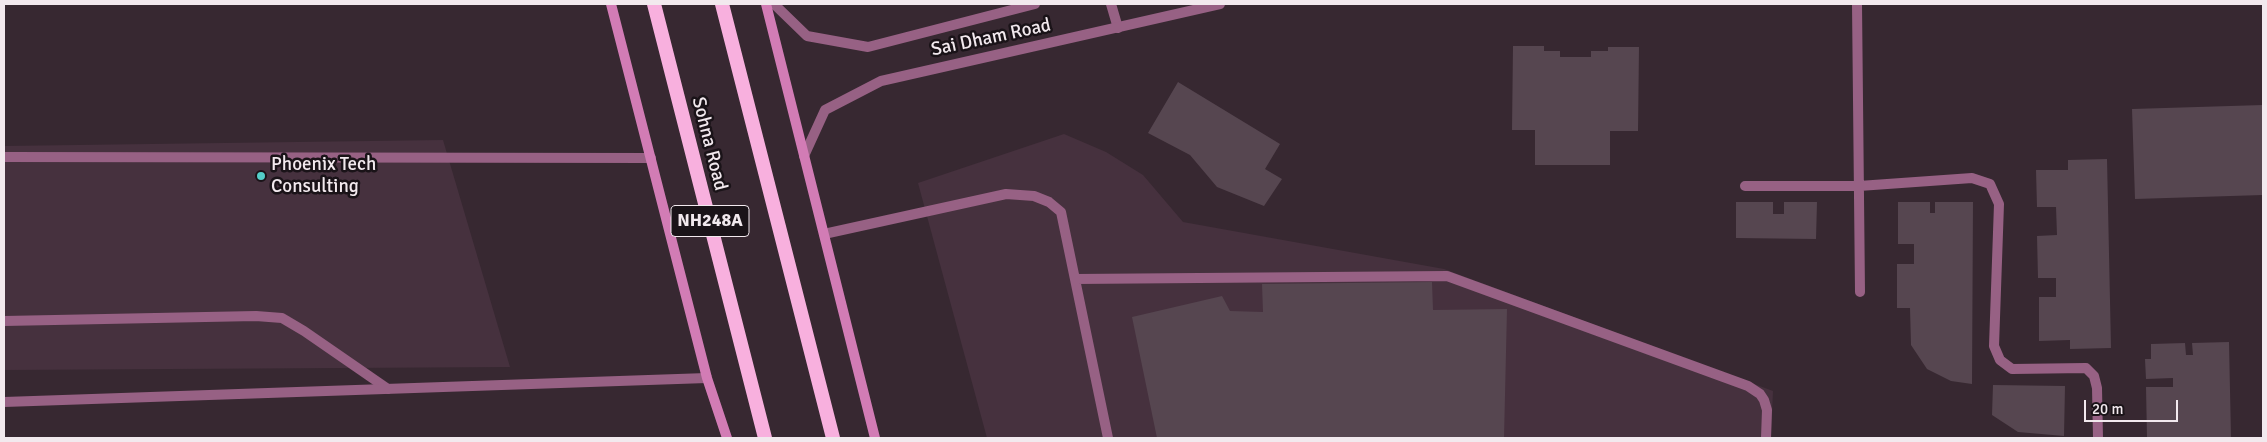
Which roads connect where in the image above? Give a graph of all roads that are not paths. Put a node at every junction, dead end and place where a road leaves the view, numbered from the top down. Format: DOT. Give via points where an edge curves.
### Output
graph roads {
  1 [pos="612,4"];
  2 [pos="654,4"];
  3 [pos="722,4"];
  4 [pos="766,4"];
  5 [pos="774,4"];
  6 [pos="1035,4"];
  7 [pos="1111,4"];
  8 [pos="1220,4"];
  9 [pos="1857,4"];
  10 [pos="1118,28"];
  11 [pos="804,156"];
  12 [pos="4,157"];
  13 [pos="651,158"];
  14 [pos="1745,186"];
  15 [pos="1859,186"];
  16 [pos="824,234"];
  17 [pos="1075,279"];
  18 [pos="1860,292"];
  19 [pos="4,321"];
  20 [pos="707,378"];
  21 [pos="388,389"];
  22 [pos="4,402"];
  23 [pos="727,438"];
  24 [pos="765,438"];
  25 [pos="834,438"];
  26 [pos="875,438"];
  27 [pos="1108,438"];
  28 [pos="1766,438"];
  29 [pos="2098,438"];
  1 -- 13 [label="main road"];
  2 -- 24 [label="highway, Sohna Road / NH248A"];
  3 -- 25 [label="highway, NH248A"];
  4 -- 11 [label="main road"];
  5 -- 6 [label="street, Sai Dham Road" via="807,36 868,47"];
  7 -- 10 [label="street"];
  8 -- 10 [label="street, Sai Dham Road"];
  9 -- 15 [label="street"];
  10 -- 11 [label="street, Sai Dham Road" via="881,80 825,110"];
  11 -- 16 [label="main road"];
  12 -- 13 [label="street"];
  13 -- 20 [label="main road"];
  14 -- 15 [label="street"];
  15 -- 18 [label="street"];
  15 -- 29 [label="street" via="1972,178 1990,184 1999,204 1994,346 2000,360 2012,369 2086,368 2094,376 2097,388"];
  16 -- 17 [label="street" via="1006,194 1034,196 1061,212"];
  16 -- 26 [label="main road"];
  17 -- 27 [label="street"];
  17 -- 28 [label="street" via="1447,276 1748,386 1764,400"];
  19 -- 21 [label="street" via="282,318"];
  20 -- 21 [label="street"];
  20 -- 23 [label="main road"];
  21 -- 22 [label="street"];
}
